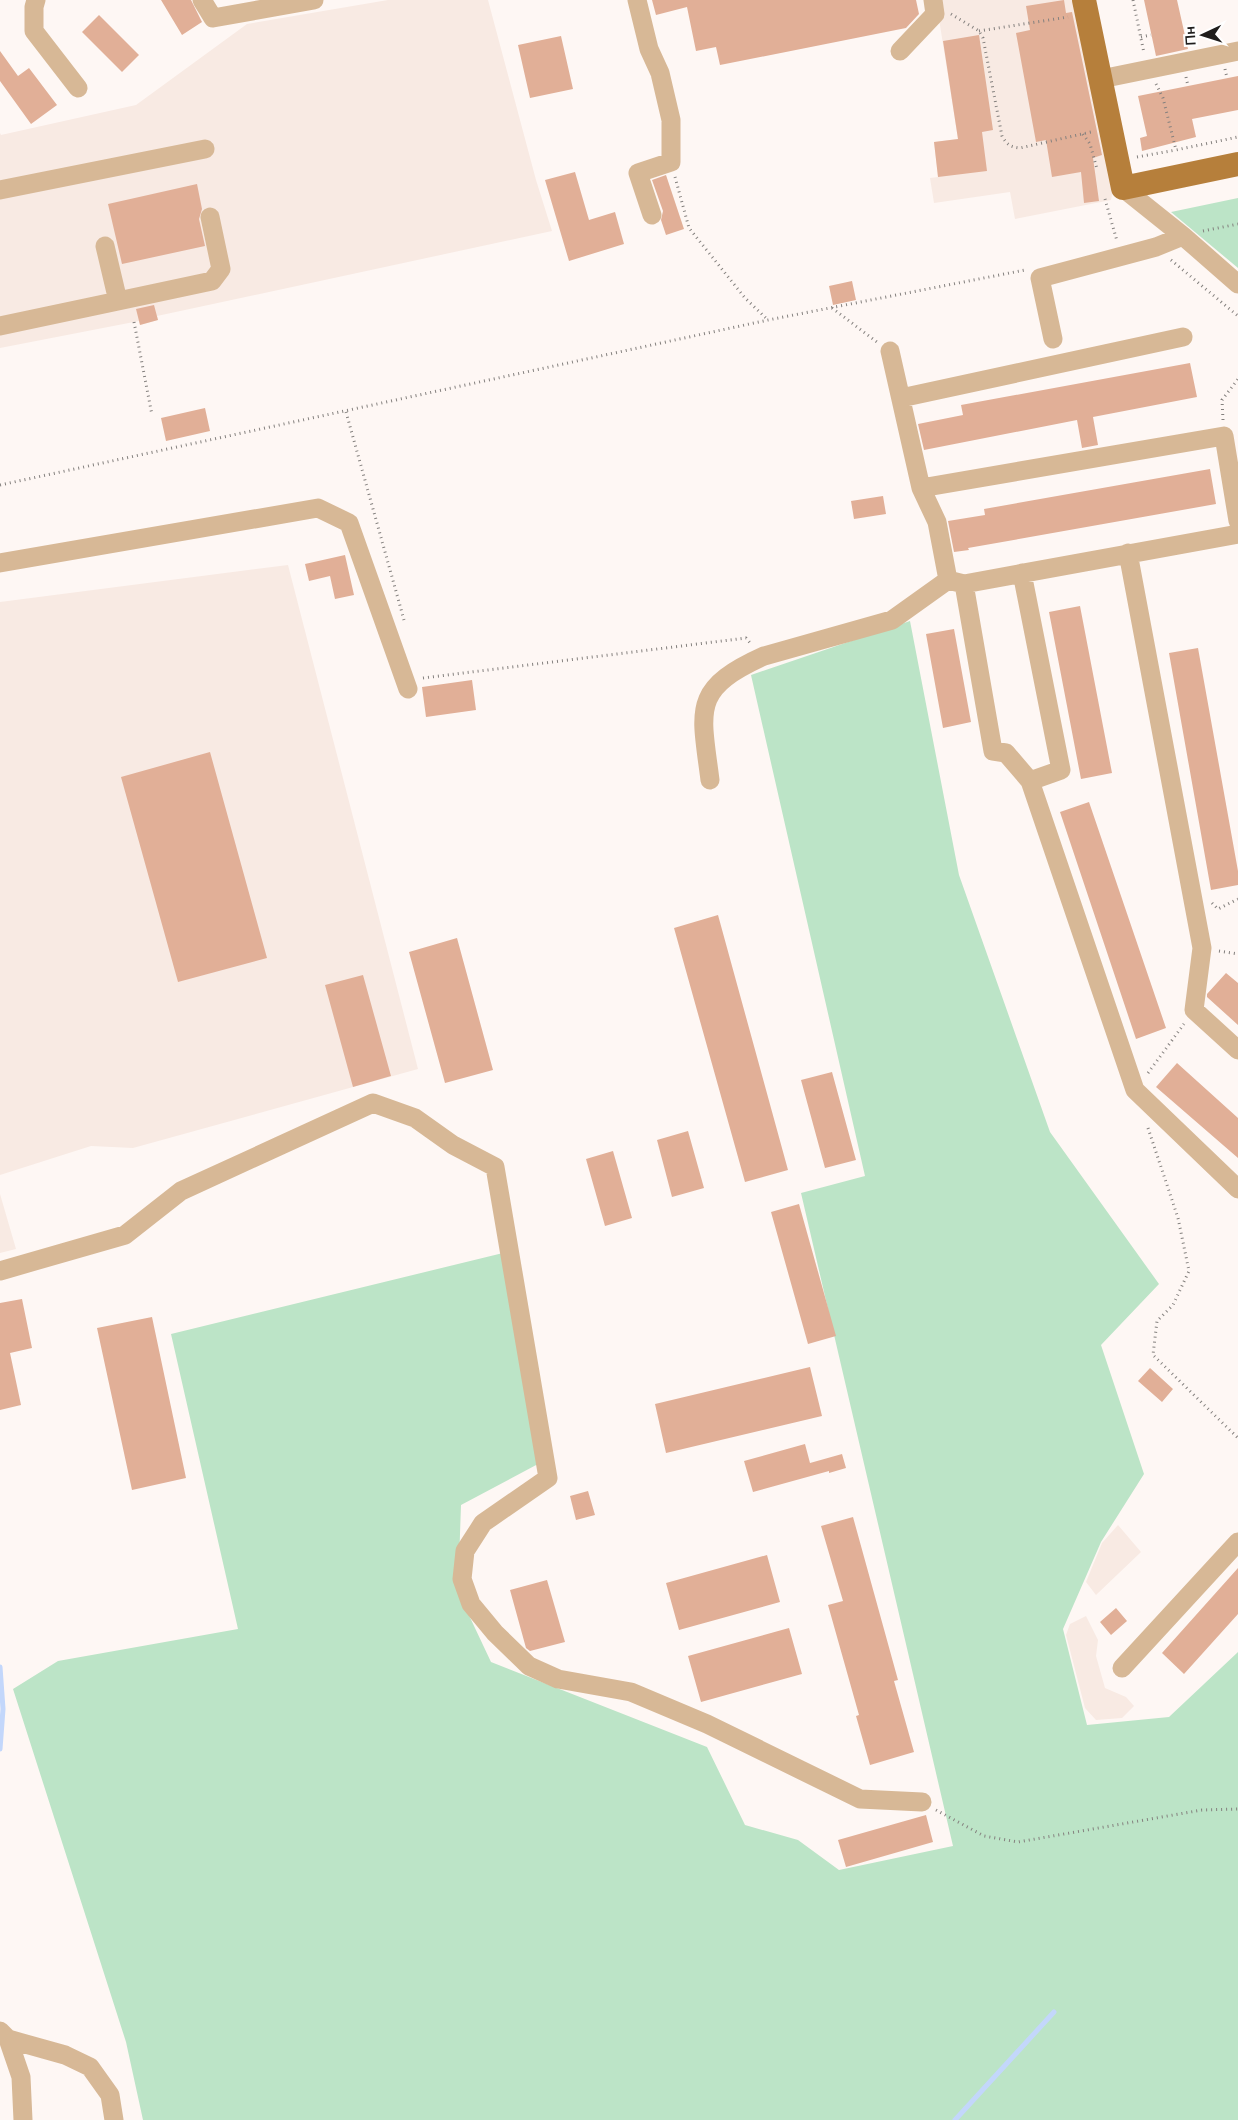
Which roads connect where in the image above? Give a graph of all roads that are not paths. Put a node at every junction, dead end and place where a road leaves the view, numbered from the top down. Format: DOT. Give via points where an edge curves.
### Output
graph roads {
  1 [pos="36,0"];
  2 [pos="202,0"];
  3 [pos="314,0"];
  4 [pos="637,0"];
  5 [pos="934,7"];
  6 [pos="1077,8"];
  7 [pos="900,51"];
  8 [pos="1238,51"];
  9 [pos="1100,79"];
  10 [pos="78,88"];
  11 [pos="205,149"];
  12 [pos="1238,164"];
  13 [pos="1123,188"];
  14 [pos="0,190"];
  15 [pos="652,215"];
  16 [pos="210,217"];
  17 [pos="1183,236"];
  18 [pos="104,246"];
  19 [pos="1238,284"];
  20 [pos="118,302"];
  21 [pos="0,326"];
  22 [pos="1183,337"];
  23 [pos="1053,339"];
  24 [pos="890,351"];
  25 [pos="901,398"];
  26 [pos="1231,435"];
  27 [pos="921,488"];
  28 [pos="1238,521"];
  29 [pos="1238,534"];
  30 [pos="1128,553"];
  31 [pos="0,563"];
  32 [pos="1022,573"];
  33 [pos="956,582"];
  34 [pos="414,684"];
  35 [pos="710,780"];
  36 [pos="1030,781"];
  37 [pos="1238,1050"];
  38 [pos="1238,1190"];
  39 [pos="0,1271"];
  40 [pos="1238,1542"];
  41 [pos="1122,1668"];
  42 [pos="922,1802"];
  43 [pos="4,2036"];
  44 [pos="23,2120"];
  45 [pos="114,2120"];
  1 -- 10 [label="street" via="34,31"];
  2 -- 3 [label="street" via="213,18"];
  4 -- 15 [label="street" via="672,120 670,162 638,172"];
  5 -- 7 [label="street"];
  6 -- 9 [label="main road"];
  8 -- 9 [label="street"];
  9 -- 13 [label="main road"];
  11 -- 14 [label="street"];
  12 -- 13 [label="main road"];
  13 -- 17 [label="street"];
  16 -- 20 [label="street" via="221,269 212,281"];
  17 -- 19 [label="street"];
  17 -- 23 [label="street" via="1156,247 1040,278"];
  18 -- 20 [label="street"];
  20 -- 21 [label="street"];
  22 -- 25 [label="street"];
  24 -- 25 [label="street"];
  25 -- 27 [label="street"];
  26 -- 27 [label="street"];
  26 -- 28 [label="street"];
  27 -- 33 [label="street" via="938,522"];
  29 -- 30 [label="street"];
  30 -- 32 [label="street"];
  30 -- 37 [label="street" via="1202,948 1194,1010"];
  31 -- 34 [label="street" via="318,508 349,523"];
  32 -- 33 [label="street"];
  32 -- 36 [label="street" via="1061,770"];
  33 -- 35 [label="street" via="892,620 764,656 717,684 706,703 703,721"];
  33 -- 36 [label="street" via="993,751 1006,753"];
  36 -- 38 [label="street" via="1135,1090"];
  39 -- 42 [label="street" via="125,1235 182,1191 373,1103 415,1118 453,1145 494,1167 548,1478 483,1523 465,1551 462,1579 471,1604 529,1666 558,1679 631,1692 706,1724 860,1799"];
  40 -- 41 [label="street"];
  43 -- 44 [label="street" via="22,2077"];
  43 -- 45 [label="street" via="65,2054 90,2067 110,2095"];
}
